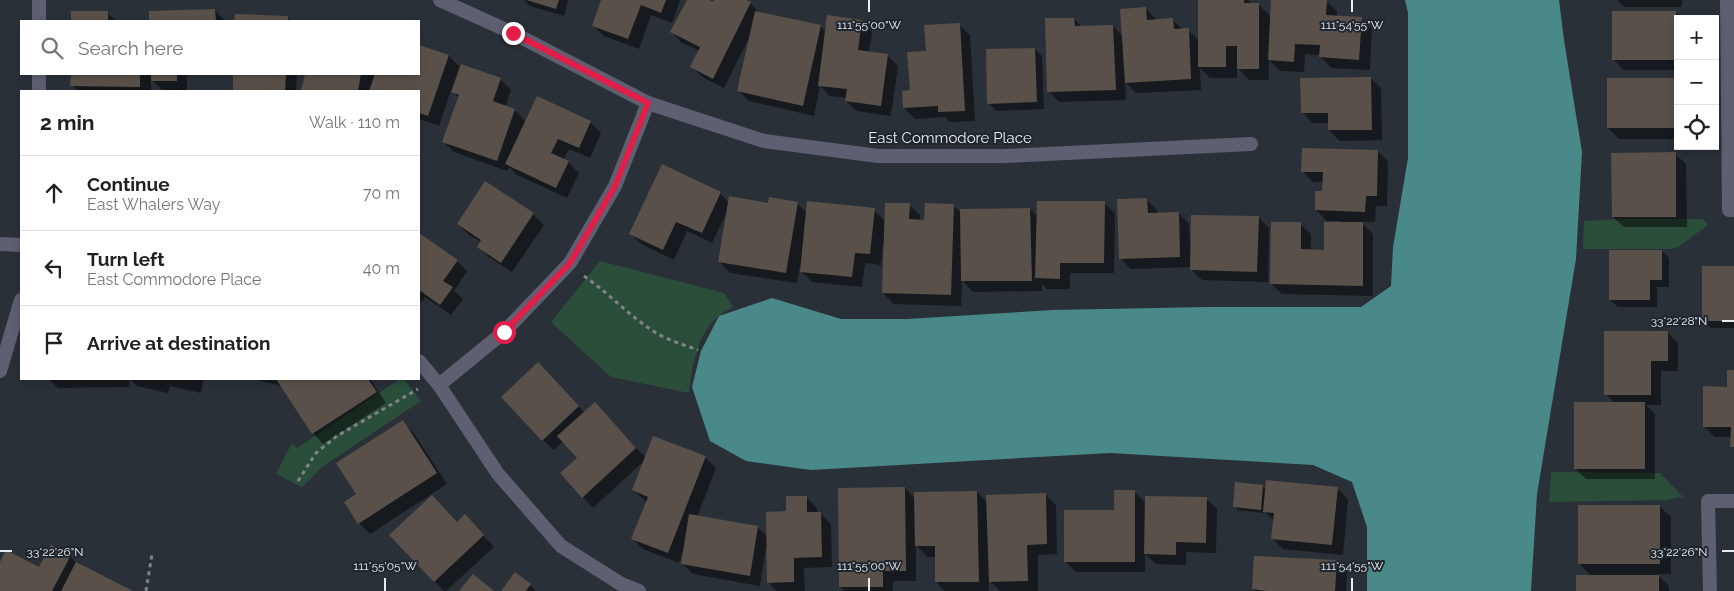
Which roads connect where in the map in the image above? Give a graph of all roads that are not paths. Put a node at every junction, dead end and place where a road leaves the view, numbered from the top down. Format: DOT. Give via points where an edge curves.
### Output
graph roads {
  1 [pos="39,0"];
  2 [pos="440,0"];
  3 [pos="1727,0"];
  4 [pos="39,20"];
  5 [pos="39,75"];
  6 [pos="39,90"];
  7 [pos="648,103"];
  8 [pos="1251,144"];
  9 [pos="1731,210"];
  10 [pos="0,244"];
  11 [pos="20,245"];
  12 [pos="20,305"];
  13 [pos="420,362"];
  14 [pos="0,371"];
  15 [pos="436,382"];
  16 [pos="1734,501"];
  17 [pos="639,591"];
  18 [pos="1710,591"];
  1 -- 4 [label="street"];
  2 -- 7 [label="street, East Commodore Place" via="513,33"];
  3 -- 9 [label="street"];
  5 -- 6 [label="street"];
  7 -- 8 [label="street, East Commodore Place" via="764,141 878,156 1006,156"];
  7 -- 15 [label="street" via="615,186 570,263 504,332"];
  10 -- 11 [label="street"];
  12 -- 14 [label="street"];
  13 -- 15 [label="street"];
  15 -- 17 [label="street" via="498,474 561,546 621,584"];
  16 -- 18 [label="street" via="1708,501"];
}
